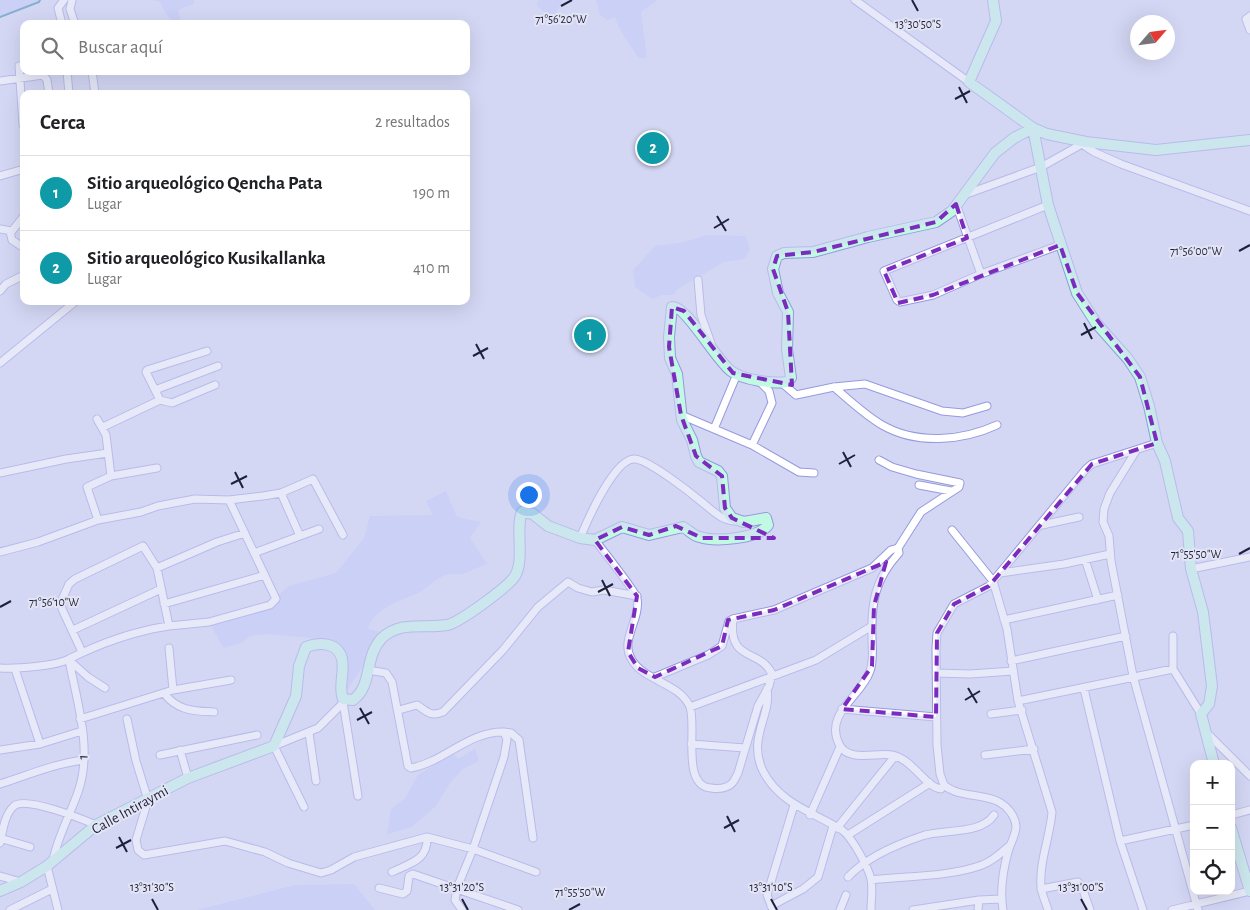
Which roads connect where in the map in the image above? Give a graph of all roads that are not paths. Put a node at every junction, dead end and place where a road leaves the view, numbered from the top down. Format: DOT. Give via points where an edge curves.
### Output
graph roads {
  1 [pos="64,0"];
  2 [pos="72,0"];
  3 [pos="855,0"];
  4 [pos="993,0"];
  5 [pos="1250,16"];
  6 [pos="61,20"];
  7 [pos="74,20"];
  8 [pos="1250,30"];
  9 [pos="19,66"];
  10 [pos="38,75"];
  11 [pos="44,75"];
  12 [pos="67,75"];
  13 [pos="93,75"];
  14 [pos="20,78"];
  15 [pos="0,81"];
  16 [pos="968,82"];
  17 [pos="21,90"];
  18 [pos="48,90"];
  19 [pos="69,90"];
  20 [pos="94,90"];
  21 [pos="1033,128"];
  22 [pos="1250,140"];
  23 [pos="1078,142"];
  24 [pos="1041,166"];
  25 [pos="20,170"];
  26 [pos="0,176"];
  27 [pos="963,195"];
  28 [pos="956,204"];
  29 [pos="1048,206"];
  30 [pos="1250,211"];
  31 [pos="20,221"];
  32 [pos="0,229"];
  33 [pos="10,232"];
  34 [pos="967,238"];
  35 [pos="20,245"];
  36 [pos="1060,245"];
  37 [pos="981,274"];
  38 [pos="20,277"];
  39 [pos="698,280"];
  40 [pos="0,291"];
  41 [pos="71,305"];
  42 [pos="207,351"];
  43 [pos="722,362"];
  44 [pos="0,364"];
  45 [pos="218,366"];
  46 [pos="737,374"];
  47 [pos="758,379"];
  48 [pos="782,383"];
  49 [pos="215,385"];
  50 [pos="834,387"];
  51 [pos="156,390"];
  52 [pos="160,400"];
  53 [pos="987,406"];
  54 [pos="681,415"];
  55 [pos="97,419"];
  56 [pos="997,424"];
  57 [pos="103,427"];
  58 [pos="714,428"];
  59 [pos="1157,443"];
  60 [pos="752,445"];
  61 [pos="1136,451"];
  62 [pos="108,453"];
  63 [pos="880,460"];
  64 [pos="157,468"];
  65 [pos="0,473"];
  66 [pos="814,473"];
  67 [pos="111,476"];
  68 [pos="919,485"];
  69 [pos="951,491"];
  70 [pos="281,493"];
  71 [pos="229,500"];
  72 [pos="1079,517"];
  73 [pos="98,520"];
  74 [pos="738,520"];
  75 [pos="1042,525"];
  76 [pos="319,529"];
  77 [pos="952,530"];
  78 [pos="245,533"];
  79 [pos="343,535"];
  80 [pos="300,536"];
  81 [pos="580,538"];
  82 [pos="595,540"];
  83 [pos="898,548"];
  84 [pos="0,552"];
  85 [pos="254,553"];
  86 [pos="1110,554"];
  87 [pos="1250,557"];
  88 [pos="1085,559"];
  89 [pos="157,568"];
  90 [pos="1191,570"];
  91 [pos="1000,573"];
  92 [pos="265,575"];
  93 [pos="992,581"];
  94 [pos="161,589"];
  95 [pos="1118,595"];
  96 [pos="637,596"];
  97 [pos="1098,600"];
  98 [pos="164,604"];
  99 [pos="733,619"];
  100 [pos="1004,620"];
  101 [pos="169,626"];
  102 [pos="872,626"];
  103 [pos="73,630"];
  104 [pos="1126,636"];
  105 [pos="1173,636"];
  106 [pos="169,648"];
  107 [pos="82,652"];
  108 [pos="69,660"];
  109 [pos="1011,661"];
  110 [pos="0,668"];
  111 [pos="15,669"];
  112 [pos="1172,669"];
  113 [pos="368,670"];
  114 [pos="1013,671"];
  115 [pos="936,673"];
  116 [pos="1133,676"];
  117 [pos="655,677"];
  118 [pos="772,678"];
  119 [pos="231,680"];
  120 [pos="105,688"];
  121 [pos="767,689"];
  122 [pos="1084,689"];
  123 [pos="173,690"];
  124 [pos="164,692"];
  125 [pos="1018,701"];
  126 [pos="343,702"];
  127 [pos="690,707"];
  128 [pos="842,709"];
  129 [pos="399,710"];
  130 [pos="1022,710"];
  131 [pos="214,712"];
  132 [pos="991,714"];
  133 [pos="1201,714"];
  134 [pos="936,716"];
  135 [pos="80,719"];
  136 [pos="126,719"];
  137 [pos="82,731"];
  138 [pos="504,732"];
  139 [pos="1206,732"];
  140 [pos="309,733"];
  141 [pos="257,735"];
  142 [pos="40,744"];
  143 [pos="690,744"];
  144 [pos="272,747"];
  145 [pos="840,747"];
  146 [pos="745,748"];
  147 [pos="1034,749"];
  148 [pos="0,750"];
  149 [pos="180,750"];
  150 [pos="160,755"];
  151 [pos="985,755"];
  152 [pos="895,756"];
  153 [pos="83,760"];
  154 [pos="1213,760"];
  155 [pos="1250,776"];
  156 [pos="188,778"];
  157 [pos="316,781"];
  158 [pos="0,784"];
  159 [pos="930,784"];
  160 [pos="944,785"];
  161 [pos="358,796"];
  162 [pos="148,800"];
  163 [pos="794,805"];
  164 [pos="304,807"];
  165 [pos="1250,810"];
  166 [pos="0,811"];
  167 [pos="69,813"];
  168 [pos="8,814"];
  169 [pos="1235,814"];
  170 [pos="810,815"];
  171 [pos="994,815"];
  172 [pos="96,825"];
  173 [pos="1190,826"];
  174 [pos="835,827"];
  175 [pos="1174,830"];
  176 [pos="848,835"];
  177 [pos="427,837"];
  178 [pos="533,838"];
  179 [pos="0,840"];
  180 [pos="1120,841"];
  181 [pos="1235,841"];
  182 [pos="1010,845"];
  183 [pos="30,847"];
  184 [pos="473,849"];
  185 [pos="51,859"];
  186 [pos="864,863"];
  187 [pos="392,872"];
  188 [pos="536,872"];
  189 [pos="0,876"];
  190 [pos="848,877"];
  191 [pos="871,880"];
  192 [pos="21,882"];
  193 [pos="379,888"];
  194 [pos="457,888"];
  195 [pos="52,889"];
  196 [pos="1041,889"];
  197 [pos="0,891"];
  198 [pos="1250,891"];
  199 [pos="846,896"];
  200 [pos="1002,899"];
  201 [pos="979,900"];
  202 [pos="1197,907"];
  203 [pos="772,908"];
  204 [pos="10,910"];
  205 [pos="58,910"];
  206 [pos="462,910"];
  207 [pos="518,910"];
  208 [pos="840,910"];
  209 [pos="871,910"];
  210 [pos="913,910"];
  211 [pos="978,910"];
  212 [pos="1003,910"];
  213 [pos="1048,910"];
  214 [pos="1090,910"];
  215 [pos="1143,910"];
  216 [pos="1172,910"];
  1 -- 6 [label="street" via="58,8"];
  2 -- 7 [label="street" via="70,9"];
  3 -- 16 [label="street"];
  4 -- 16 [label="main road" via="996,21"];
  5 -- 8 [label="street" via="1246,18"];
  9 -- 14 [label="street"];
  10 -- 14 [label="street"];
  11 -- 18 [label="street"];
  12 -- 19 [label="street"];
  13 -- 20 [label="street"];
  14 -- 15 [label="street"];
  14 -- 17 [label="street"];
  16 -- 21 [label="main road"];
  21 -- 23 [label="main road"];
  21 -- 24 [label="main road"];
  21 -- 27 [label="main road" via="995,153"];
  22 -- 23 [label="main road" via="1156,150"];
  23 -- 24 [label="street"];
  23 -- 30 [label="street" via="1122,164"];
  24 -- 27 [label="street"];
  24 -- 29 [label="main road"];
  25 -- 26 [label="street"];
  27 -- 28 [label="main road"];
  28 -- 34 [label="street"];
  28 -- 48 [label="main road" via="952,211 936,222 813,252 777,256 773,269 789,320 787,349 791,378"];
  29 -- 34 [label="street"];
  29 -- 36 [label="main road"];
  31 -- 33 [label="street"];
  32 -- 33 [label="street"];
  33 -- 35 [label="street" via="12,240"];
  34 -- 37 [label="street"];
  34 -- 37 [label="street" via="884,272 900,302 934,294"];
  36 -- 37 [label="street"];
  36 -- 59 [label="main road" via="1077,293 1096,323 1128,358 1140,377"];
  38 -- 40 [label="street"];
  39 -- 43 [label="street" via="704,326"];
  41 -- 44 [label="street"];
  42 -- 51 [label="street" via="147,370"];
  43 -- 46 [label="main road"];
  43 -- 54 [label="main road" via="684,312 672,307 669,347 677,374"];
  45 -- 51 [label="street"];
  46 -- 47 [label="main road"];
  46 -- 58 [label="street"];
  47 -- 48 [label="main road"];
  47 -- 60 [label="street" via="769,391 772,403"];
  48 -- 50 [label="street" via="796,395"];
  49 -- 52 [label="street" via="172,403"];
  50 -- 53 [label="street" via="865,384 942,411 962,413"];
  50 -- 56 [label="street" via="881,424 911,435 963,437"];
  51 -- 52 [label="street"];
  52 -- 57 [label="street"];
  54 -- 58 [label="street"];
  54 -- 74 [label="main road" via="699,462 722,476 725,508 732,518"];
  55 -- 57 [label="street"];
  57 -- 62 [label="street"];
  58 -- 60 [label="street"];
  59 -- 61 [label="street"];
  59 -- 90 [label="main road" via="1178,518 1188,531"];
  60 -- 66 [label="street" via="799,472"];
  61 -- 75 [label="street" via="1092,464"];
  61 -- 86 [label="street" via="1104,509 1103,522"];
  62 -- 65 [label="street"];
  62 -- 67 [label="street"];
  63 -- 69 [label="street" via="916,474 959,482 959,487"];
  64 -- 67 [label="street"];
  67 -- 73 [label="street" via="87,487"];
  68 -- 69 [label="street"];
  69 -- 83 [label="street" via="920,512"];
  70 -- 71 [label="street"];
  70 -- 79 [label="street" via="312,479"];
  70 -- 80 [label="street"];
  71 -- 73 [label="street" via="195,499"];
  71 -- 78 [label="street"];
  72 -- 75 [label="street"];
  73 -- 84 [label="street"];
  74 -- 81 [label="street" via="722,518 657,470 634,459 619,467 606,484"];
  74 -- 82 [label="main road" via="766,518 768,525 755,534 723,538 702,538 683,527 649,535 622,526"];
  75 -- 91 [label="street"];
  76 -- 80 [label="street"];
  77 -- 93 [label="street"];
  78 -- 85 [label="street"];
  78 -- 89 [label="street"];
  80 -- 85 [label="street"];
  81 -- 82 [label="main road"];
  81 -- 113 [label="main road" via="548,526 533,514 522,512 517,569 511,581 450,625 416,625 391,632 381,639"];
  82 -- 96 [label="street"];
  83 -- 99 [label="street" via="891,550 872,568 774,610"];
  83 -- 102 [label="street" via="899,553 881,574 876,587"];
  85 -- 92 [label="street"];
  86 -- 88 [label="street"];
  86 -- 95 [label="street"];
  87 -- 90 [label="street"];
  88 -- 91 [label="street"];
  88 -- 97 [label="street"];
  89 -- 94 [label="street"];
  89 -- 103 [label="street" via="146,548 140,546 75,579 69,584 61,602"];
  90 -- 133 [label="main road" via="1202,612 1212,686 1209,704"];
  91 -- 93 [label="street"];
  92 -- 98 [label="street"];
  92 -- 101 [label="street" via="276,599 270,605 209,622"];
  93 -- 100 [label="street"];
  93 -- 115 [label="street" via="989,586 954,604 944,620 937,633"];
  94 -- 98 [label="street"];
  94 -- 103 [label="street"];
  95 -- 97 [label="street"];
  95 -- 104 [label="street"];
  96 -- 117 [label="street" via="636,619 628,652 638,668"];
  96 -- 129 [label="street" via="604,590 592,592 568,582 538,607 503,650 443,712 428,714 417,705"];
  97 -- 100 [label="street"];
  98 -- 101 [label="street"];
  99 -- 117 [label="street" via="727,624 722,646"];
  99 -- 118 [label="street" via="732,630 737,644 746,654 769,668"];
  100 -- 109 [label="street"];
  101 -- 107 [label="street"];
  102 -- 118 [label="street" via="816,660"];
  102 -- 128 [label="street" via="869,675"];
  103 -- 107 [label="street"];
  104 -- 109 [label="street"];
  104 -- 116 [label="street"];
  105 -- 112 [label="street"];
  106 -- 123 [label="street"];
  107 -- 108 [label="street"];
  108 -- 111 [label="street"];
  108 -- 120 [label="street"];
  108 -- 135 [label="street, 1"];
  109 -- 114 [label="street"];
  110 -- 111 [label="street"];
  111 -- 142 [label="street"];
  112 -- 116 [label="street"];
  112 -- 133 [label="street"];
  113 -- 126 [label="main road" via="365,687 359,696"];
  113 -- 129 [label="street" via="386,673 392,682"];
  114 -- 115 [label="street"];
  114 -- 125 [label="street"];
  115 -- 134 [label="street"];
  116 -- 122 [label="street"];
  116 -- 175 [label="street"];
  117 -- 127 [label="street" via="682,696"];
  118 -- 121 [label="street"];
  118 -- 127 [label="street"];
  119 -- 123 [label="street"];
  121 -- 146 [label="street"];
  121 -- 163 [label="street" via="758,735 762,770 778,793"];
  122 -- 125 [label="street"];
  122 -- 180 [label="street"];
  123 -- 124 [label="street"];
  124 -- 131 [label="street" via="179,707"];
  124 -- 135 [label="street"];
  125 -- 130 [label="street"];
  126 -- 140 [label="street"];
  126 -- 144 [label="main road" via="339,653 328,644 306,648 299,666 296,696"];
  126 -- 161 [label="street"];
  127 -- 143 [label="street"];
  128 -- 134 [label="street"];
  128 -- 145 [label="street" via="836,724"];
  129 -- 138 [label="street" via="408,766 411,768 462,743 494,732"];
  130 -- 132 [label="street"];
  130 -- 147 [label="street"];
  133 -- 139 [label="main road"];
  134 -- 160 [label="street" via="940,774"];
  135 -- 137 [label="street, 1"];
  136 -- 162 [label="street"];
  137 -- 142 [label="street"];
  137 -- 153 [label="street, 1"];
  138 -- 178 [label="street" via="512,733 519,740"];
  138 -- 184 [label="street" via="507,738 504,757"];
  139 -- 154 [label="main road"];
  139 -- 155 [label="street"];
  140 -- 144 [label="street"];
  140 -- 157 [label="street"];
  141 -- 149 [label="street"];
  142 -- 148 [label="street"];
  143 -- 146 [label="street"];
  143 -- 146 [label="street" via="701,786 720,789 733,783"];
  144 -- 156 [label="main road, Calle Intiraymi"];
  144 -- 164 [label="street"];
  145 -- 152 [label="street" via="857,756"];
  145 -- 170 [label="street"];
  147 -- 151 [label="street"];
  147 -- 196 [label="street" via="1052,812"];
  149 -- 150 [label="street"];
  149 -- 156 [label="street"];
  152 -- 159 [label="street" via="909,762"];
  152 -- 174 [label="street"];
  153 -- 158 [label="street" via="49,766"];
  153 -- 167 [label="street, 1" via="78,792"];
  156 -- 162 [label="main road, Calle Intiraymi"];
  159 -- 160 [label="street" via="938,789"];
  159 -- 176 [label="street"];
  160 -- 182 [label="street" via="950,791 999,802 1007,808 1015,819 1016,829"];
  162 -- 172 [label="main road, Calle Intiraymi"];
  162 -- 177 [label="street" via="136,840 138,850 144,855 225,841 321,872 364,854"];
  163 -- 170 [label="street"];
  163 -- 203 [label="street" via="767,895"];
  165 -- 169 [label="street"];
  166 -- 168 [label="street"];
  167 -- 168 [label="street" via="24,803 15,805"];
  167 -- 172 [label="street"];
  167 -- 185 [label="street, 1"];
  168 -- 179 [label="street"];
  170 -- 174 [label="street"];
  171 -- 186 [label="street" via="980,826 921,837"];
  172 -- 185 [label="main road, Calle Intiraymi"];
  173 -- 175 [label="street"];
  174 -- 176 [label="street"];
  174 -- 203 [label="street" via="818,877"];
  175 -- 180 [label="street"];
  175 -- 202 [label="street"];
  176 -- 186 [label="street"];
  177 -- 184 [label="street"];
  177 -- 187 [label="street" via="425,854"];
  179 -- 183 [label="street"];
  180 -- 215 [label="street"];
  181 -- 198 [label="main road"];
  182 -- 191 [label="street" via="981,865"];
  182 -- 200 [label="street"];
  184 -- 188 [label="street"];
  184 -- 194 [label="street"];
  185 -- 192 [label="main road, Calle Intiraymi"];
  185 -- 195 [label="street"];
  186 -- 190 [label="street"];
  186 -- 191 [label="street"];
  189 -- 192 [label="street"];
  191 -- 209 [label="street"];
  192 -- 197 [label="main road, Calle Intiraymi"];
  193 -- 194 [label="street" via="403,894 413,874"];
  194 -- 206 [label="street" via="455,900"];
  194 -- 207 [label="street"];
  195 -- 204 [label="street"];
  195 -- 205 [label="street"];
  196 -- 213 [label="street"];
  196 -- 214 [label="street" via="1078,882"];
  198 -- 202 [label="street"];
  199 -- 208 [label="street"];
  200 -- 201 [label="street"];
  200 -- 212 [label="street"];
  201 -- 210 [label="street"];
  201 -- 211 [label="street"];
  202 -- 216 [label="street"];
}
